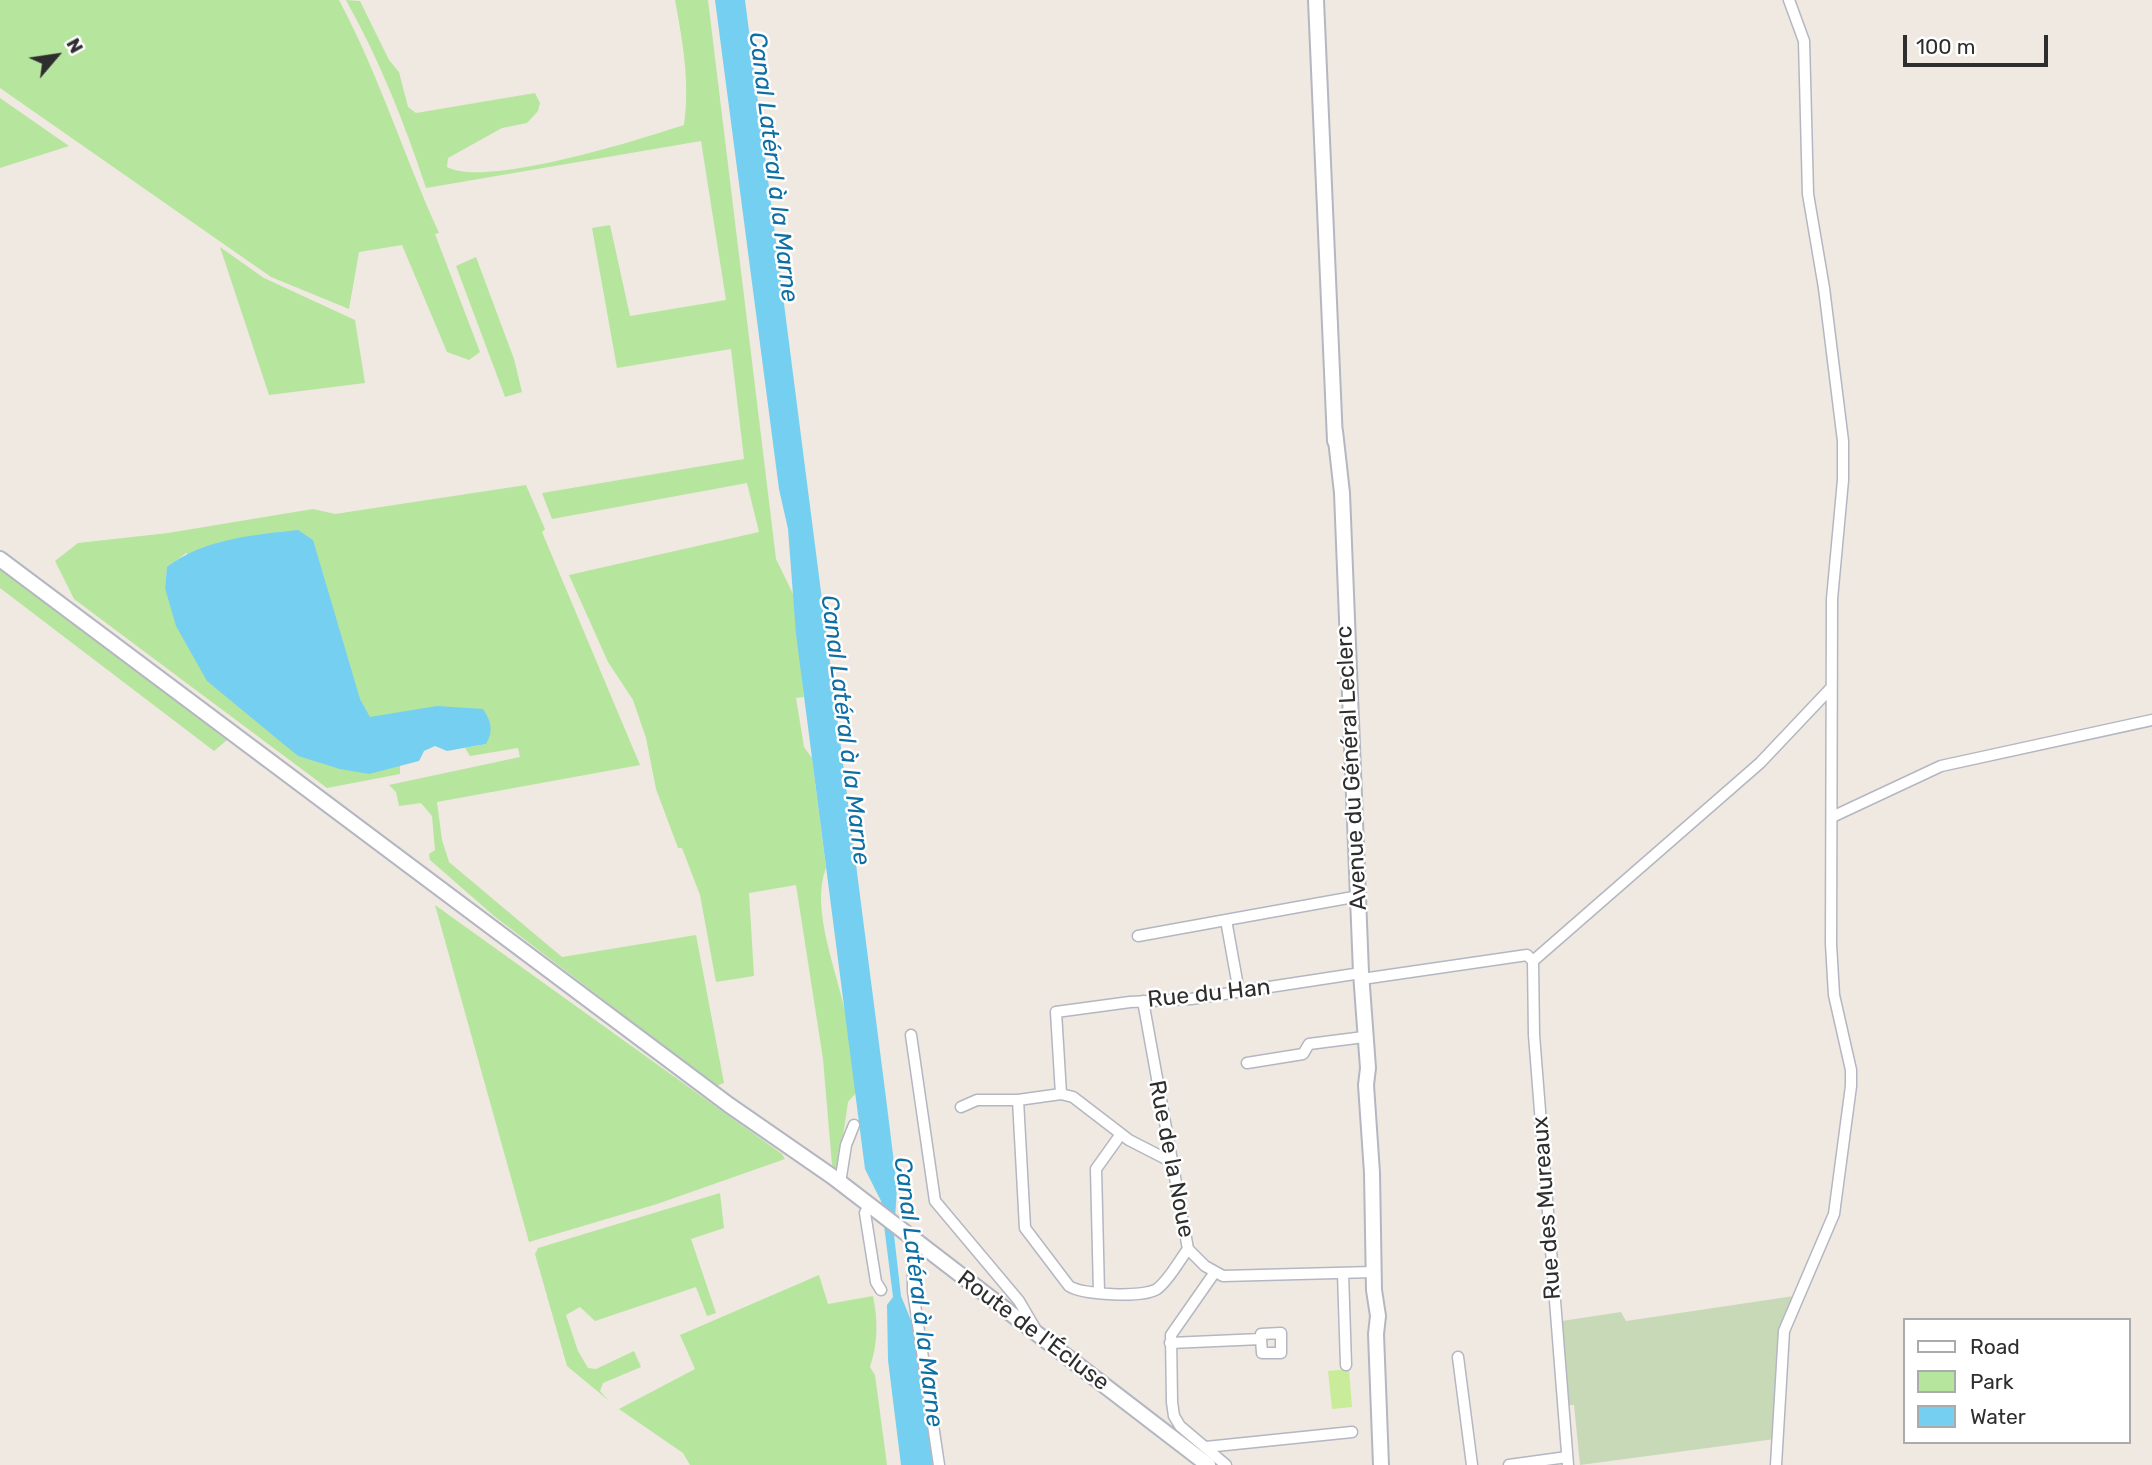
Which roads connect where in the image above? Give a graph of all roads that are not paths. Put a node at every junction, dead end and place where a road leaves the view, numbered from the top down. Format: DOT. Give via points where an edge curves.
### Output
graph roads {
  1 [pos="1316,0"];
  2 [pos="1789,0"];
  3 [pos="0,559"];
  4 [pos="1830,688"];
  5 [pos="2152,720"];
  6 [pos="1832,817"];
  7 [pos="1359,895"];
  8 [pos="1226,920"];
  9 [pos="1138,936"];
  10 [pos="1530,958"];
  11 [pos="1361,976"];
  12 [pos="1239,992"];
  13 [pos="1143,1001"];
  14 [pos="911,1035"];
  15 [pos="1364,1036"];
  16 [pos="1247,1063"];
  17 [pos="1060,1094"];
  18 [pos="1018,1100"];
  19 [pos="961,1107"];
  20 [pos="854,1125"];
  21 [pos="1121,1134"];
  22 [pos="1170,1161"];
  23 [pos="840,1183"];
  24 [pos="869,1205"];
  25 [pos="913,1240"];
  26 [pos="1188,1249"];
  27 [pos="1214,1272"];
  28 [pos="1373,1272"];
  29 [pos="1343,1273"];
  30 [pos="881,1290"];
  31 [pos="1099,1293"];
  32 [pos="1037,1334"];
  33 [pos="1261,1339"];
  34 [pos="1170,1343"];
  35 [pos="1458,1357"];
  36 [pos="1346,1365"];
  37 [pos="1352,1432"];
  38 [pos="1205,1459"];
  39 [pos="1567,1461"];
  40 [pos="939,1465"];
  41 [pos="1226,1465"];
  42 [pos="1381,1465"];
  43 [pos="1472,1465"];
  44 [pos="1509,1465"];
  45 [pos="1776,1465"];
  1 -- 7 [label="main road, Avenue du Général Leclerc"];
  2 -- 4 [label="street" via="1804,41 1808,194 1843,441"];
  3 -- 23 [label="main road, Route de l'Écluse" via="729,1105"];
  4 -- 6 [label="street"];
  4 -- 10 [label="street" via="1752,770"];
  5 -- 6 [label="street" via="1941,766"];
  6 -- 45 [label="street" via="1832,979 1851,1086 1834,1214 1784,1331"];
  7 -- 8 [label="street"];
  7 -- 11 [label="main road, Avenue du Général Leclerc"];
  8 -- 9 [label="street"];
  8 -- 12 [label="street"];
  10 -- 11 [label="street, Rue du Han"];
  10 -- 39 [label="street, Rue des Mureaux"];
  11 -- 12 [label="street, Rue du Han"];
  11 -- 15 [label="main road, Avenue du Général Leclerc"];
  12 -- 13 [label="street, Rue du Han"];
  13 -- 17 [label="street, Rue du Han" via="1056,1012"];
  13 -- 22 [label="street, Rue de la Noue"];
  14 -- 32 [label="street" via="935,1201 1019,1300"];
  15 -- 16 [label="street" via="1309,1044 1303,1055"];
  15 -- 28 [label="main road, Avenue du Général Leclerc"];
  17 -- 18 [label="street"];
  17 -- 21 [label="street" via="1084,1103"];
  18 -- 19 [label="street" via="977,1100"];
  18 -- 31 [label="street" via="1027,1234 1069,1286"];
  20 -- 23 [label="street"];
  21 -- 22 [label="street"];
  21 -- 31 [label="street" via="1096,1169"];
  22 -- 26 [label="street, Rue de la Noue"];
  23 -- 24 [label="main road, Route de l'Écluse"];
  24 -- 25 [label="main road, Route de l'Écluse"];
  24 -- 30 [label="street" via="865,1213"];
  25 -- 32 [label="main road, Route de l'Écluse"];
  25 -- 40 [label="street" via="913,1291"];
  26 -- 27 [label="street, Rue de la Noue"];
  26 -- 31 [label="street" via="1153,1290"];
  27 -- 29 [label="street" via="1227,1276"];
  27 -- 34 [label="street" via="1173,1329"];
  28 -- 29 [label="street"];
  28 -- 42 [label="main road, Avenue du Général Leclerc"];
  29 -- 36 [label="street"];
  32 -- 38 [label="main road, Route de l'Écluse"];
  33 -- 34 [label="street"];
  34 -- 38 [label="street" via="1176,1421"];
  35 -- 43 [label="street"];
  37 -- 38 [label="street"];
  38 -- 41 [label="street"];
  39 -- 44 [label="street"];
}
